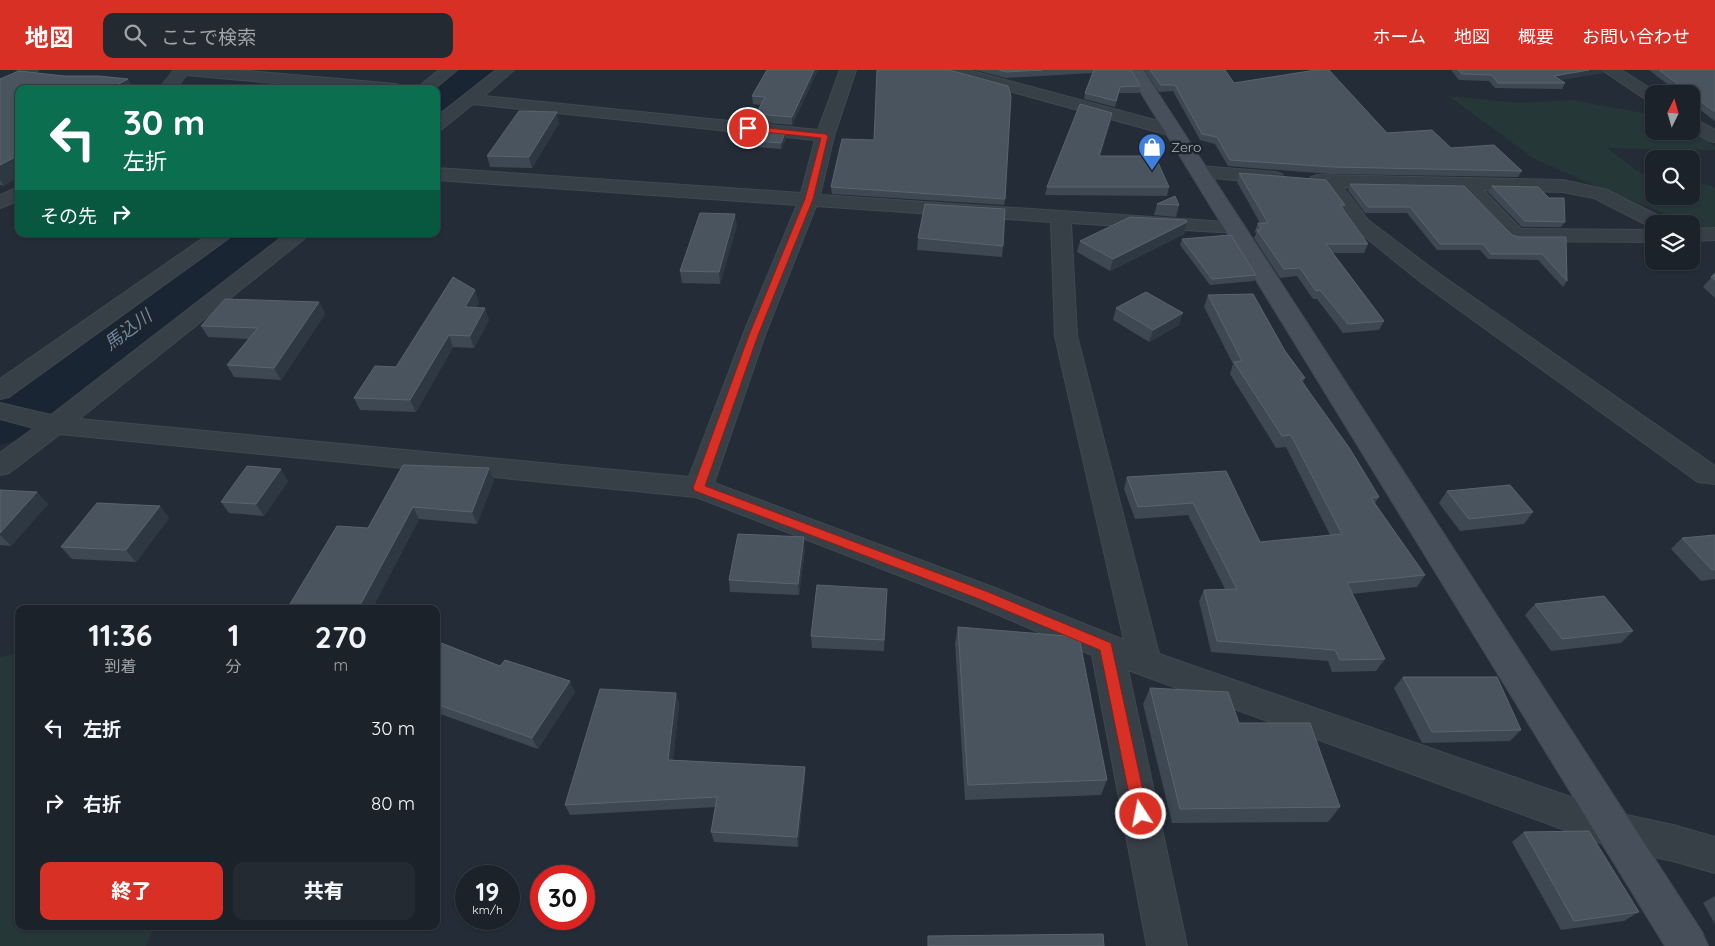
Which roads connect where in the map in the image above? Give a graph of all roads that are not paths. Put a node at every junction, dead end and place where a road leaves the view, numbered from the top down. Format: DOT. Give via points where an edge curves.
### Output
graph roads {
  1 [pos="30,70"];
  2 [pos="184,70"];
  3 [pos="449,70"];
  4 [pos="506,70"];
  5 [pos="848,70"];
  6 [pos="950,70"];
  7 [pos="1135,70"];
  8 [pos="1610,70"];
  9 [pos="54,82"];
  10 [pos="171,85"];
  11 [pos="351,85"];
  12 [pos="429,85"];
  13 [pos="1645,92"];
  14 [pos="469,99"];
  15 [pos="440,122"];
  16 [pos="1700,128"];
  17 [pos="1171,130"];
  18 [pos="825,136"];
  19 [pos="1715,137"];
  20 [pos="1199,172"];
  21 [pos="440,174"];
  22 [pos="1330,182"];
  23 [pos="1467,184"];
  24 [pos="15,195"];
  25 [pos="809,199"];
  26 [pos="0,202"];
  27 [pos="1645,216"];
  28 [pos="1061,217"];
  29 [pos="1234,227"];
  30 [pos="1715,234"];
  31 [pos="1700,235"];
  32 [pos="1645,236"];
  33 [pos="218,237"];
  34 [pos="294,237"];
  35 [pos="0,392"];
  36 [pos="0,411"];
  37 [pos="55,425"];
  38 [pos="0,466"];
  39 [pos="1715,475"];
  40 [pos="699,488"];
  41 [pos="1106,647"];
  42 [pos="1145,663"];
  43 [pos="1617,831"];
  44 [pos="1715,855"];
  45 [pos="1167,946"];
  46 [pos="1688,946"];
  1 -- 9 [label="street" via="15,79"];
  2 -- 10 [label="street"];
  2 -- 11 [label="street"];
  3 -- 12 [label="street"];
  4 -- 14 [label="street"];
  5 -- 18 [label="street"];
  6 -- 17 [label="street"];
  7 -- 17 [label="street"];
  8 -- 13 [label="street"];
  14 -- 15 [label="street"];
  14 -- 18 [label="street"];
  16 -- 19 [label="street"];
  17 -- 20 [label="street"];
  18 -- 25 [label="street"];
  20 -- 22 [label="street"];
  20 -- 29 [label="street"];
  21 -- 25 [label="street"];
  22 -- 23 [label="street"];
  22 -- 39 [label="street" via="1361,224 1422,272 1707,476"];
  23 -- 27 [label="street" via="1563,186 1600,194"];
  23 -- 32 [label="street" via="1516,235"];
  24 -- 26 [label="street"];
  25 -- 28 [label="street"];
  25 -- 40 [label="street" via="754,335"];
  28 -- 29 [label="street"];
  28 -- 42 [label="street" via="1066,336"];
  29 -- 43 [label="street"];
  30 -- 31 [label="street"];
  33 -- 35 [label="street"];
  34 -- 37 [label="street"];
  36 -- 37 [label="street"];
  37 -- 38 [label="street"];
  37 -- 40 [label="street"];
  40 -- 41 [label="street" via="984,596"];
  41 -- 42 [label="street"];
  41 -- 45 [label="street"];
  42 -- 43 [label="street"];
  43 -- 44 [label="street"];
  43 -- 46 [label="street"];
}
